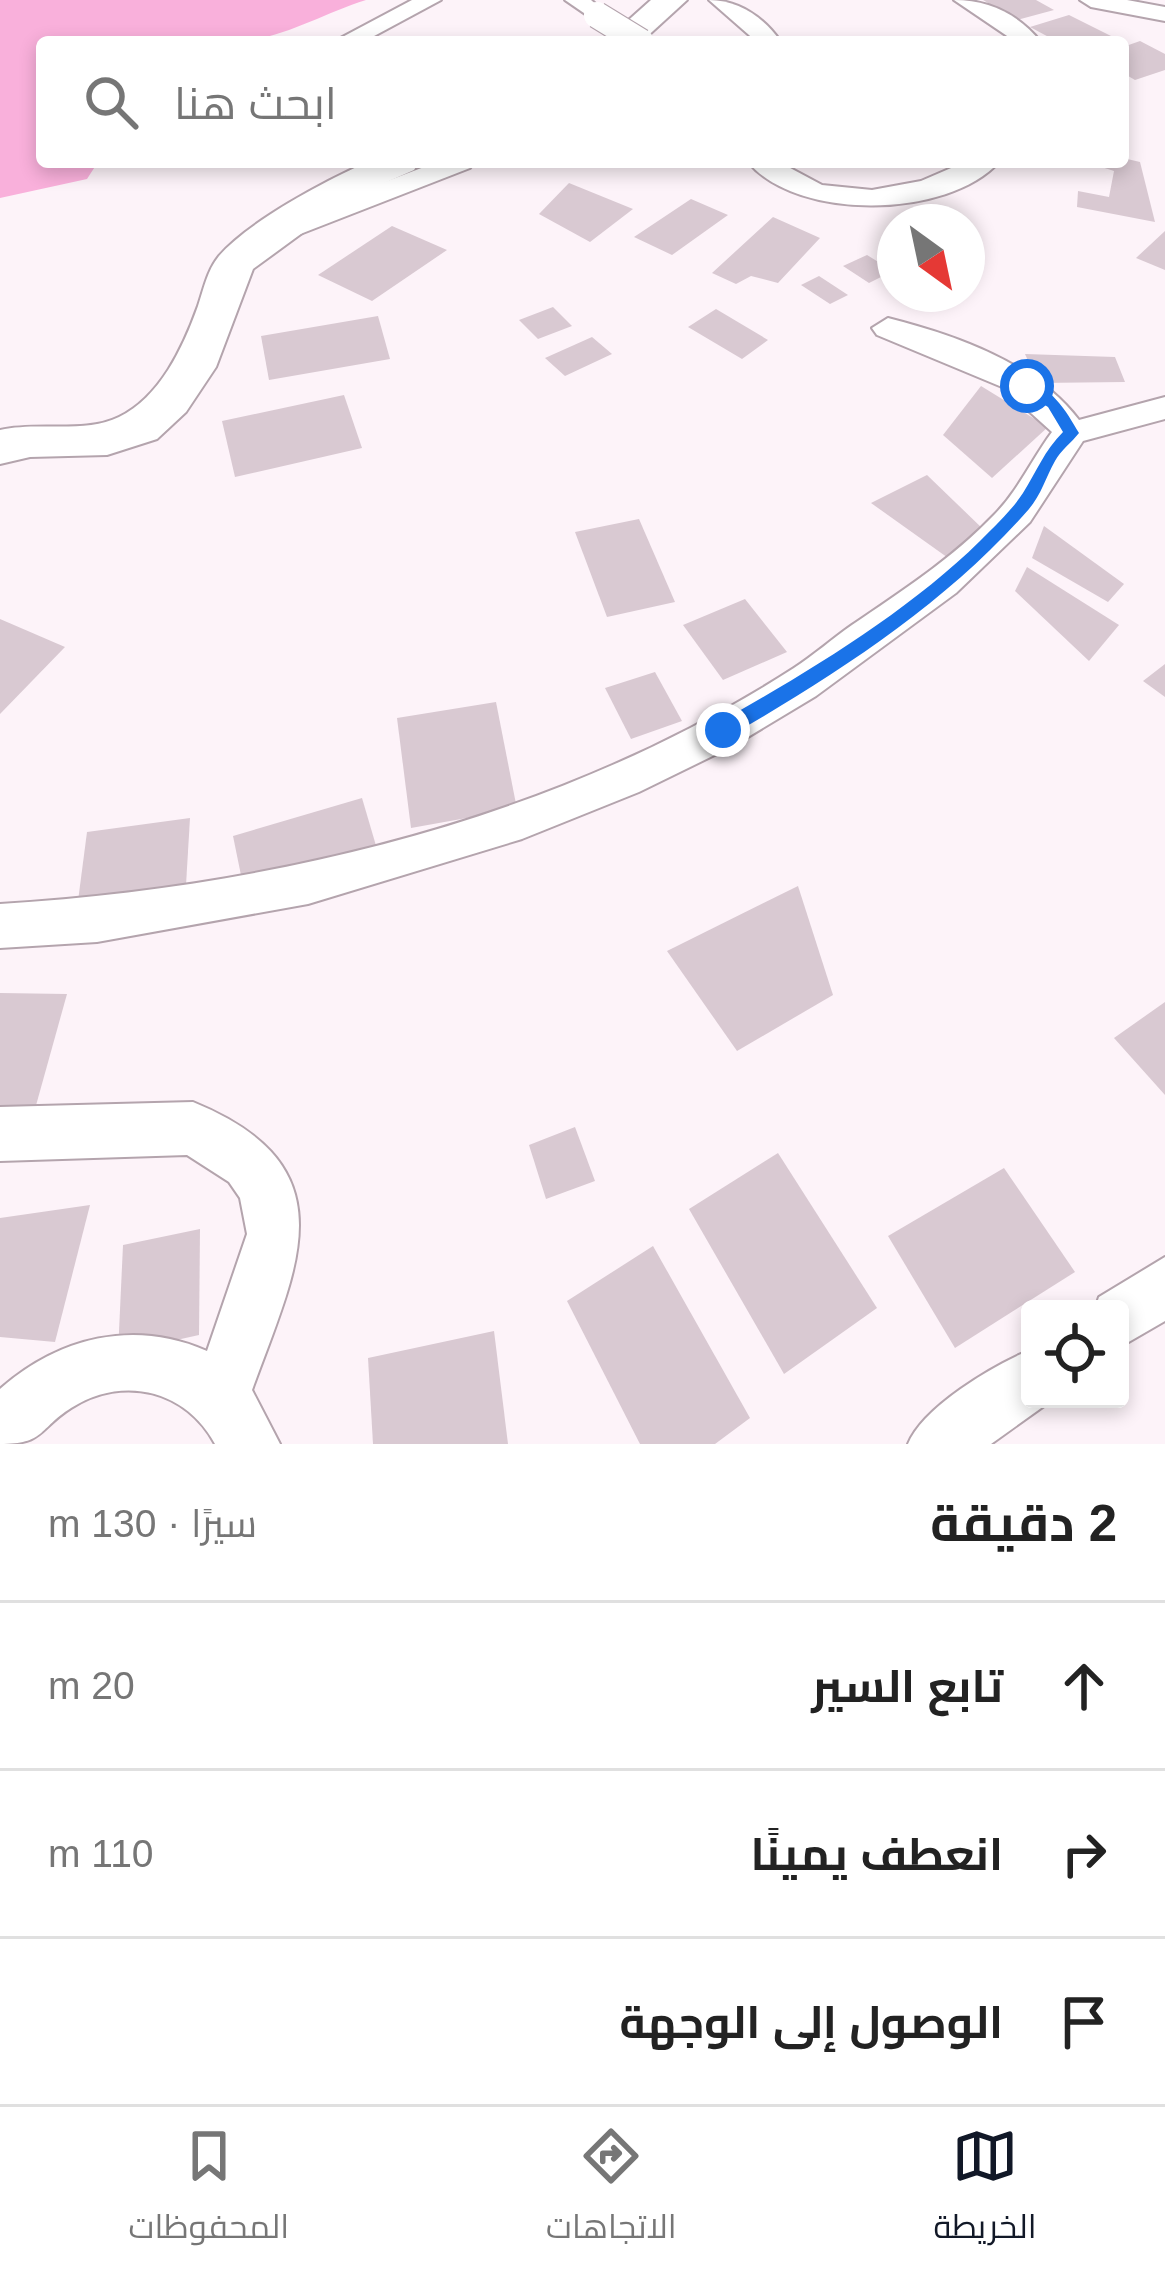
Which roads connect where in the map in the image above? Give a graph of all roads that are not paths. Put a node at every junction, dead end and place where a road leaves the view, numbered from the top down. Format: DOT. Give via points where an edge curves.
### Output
graph roads {
  1 [pos="430,0"];
  2 [pos="576,0"];
  3 [pos="671,0"];
  4 [pos="720,0"];
  5 [pos="964,0"];
  6 [pos="1091,0"];
  7 [pos="1165,14"];
  8 [pos="357,36"];
  9 [pos="628,36"];
  10 [pos="631,36"];
  11 [pos="766,36"];
  12 [pos="1023,36"];
  13 [pos="386,168"];
  14 [pos="446,168"];
  15 [pos="769,168"];
  16 [pos="973,168"];
  17 [pos="273,235"];
  18 [pos="888,328"];
  19 [pos="1165,408"];
  20 [pos="1071,433"];
  21 [pos="0,447"];
  22 [pos="0,926"];
  23 [pos="0,1134"];
  24 [pos="1165,1286"];
  25 [pos="1129,1312"];
  26 [pos="1021,1386"];
  27 [pos="234,1420"];
  28 [pos="0,1429"];
  29 [pos="939,1444"];
  1 -- 8 [label="street"];
  2 -- 10 [label="street, bridge"];
  3 -- 9 [label="main road"];
  4 -- 11 [label="street"];
  5 -- 12 [label="street"];
  6 -- 7 [label="street"];
  13 -- 17 [label="main road" via="336,190"];
  14 -- 17 [label="street"];
  15 -- 16 [label="street" via="796,187 880,199 921,193"];
  17 -- 21 [label="main road" via="229,270 219,310 161,413 122,435"];
  18 -- 20 [label="street" via="1027,386 1054,404"];
  19 -- 20 [label="street"];
  20 -- 22 [label="street" via="1050,454 1028,500 934,589 804,684 648,766 532,817 341,872 183,908"];
  23 -- 27 [label="street" via="194,1128 248,1163 266,1188 275,1234"];
  24 -- 25 [label="street"];
  26 -- 29 [label="street"];
  27 -- 28 [label="street" via="188,1370 164,1364 92,1368 51,1386"];
}
